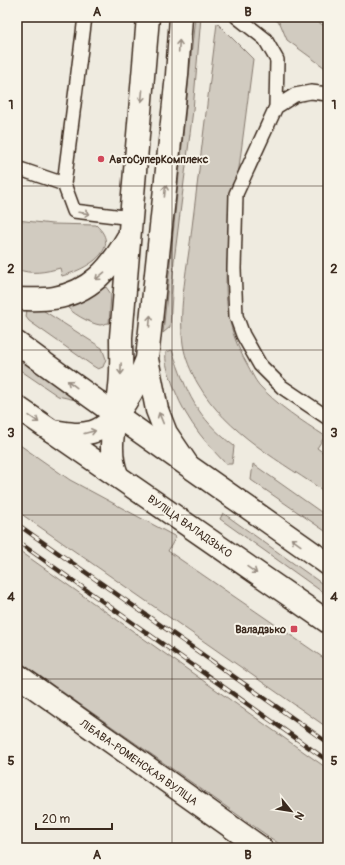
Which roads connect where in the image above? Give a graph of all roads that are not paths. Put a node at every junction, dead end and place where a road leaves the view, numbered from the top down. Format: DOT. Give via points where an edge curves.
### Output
graph roads {
  1 [pos="85,17"];
  2 [pos="148,17"];
  3 [pos="181,17"];
  4 [pos="237,17"];
  5 [pos="328,94"];
  6 [pos="276,107"];
  7 [pos="17,168"];
  8 [pos="64,184"];
  9 [pos="131,226"];
  10 [pos="17,299"];
  11 [pos="17,343"];
  12 [pos="147,359"];
  13 [pos="17,407"];
  14 [pos="115,415"];
  15 [pos="328,418"];
  16 [pos="52,431"];
  17 [pos="187,464"];
  18 [pos="117,476"];
  19 [pos="328,564"];
  20 [pos="328,622"];
  21 [pos="17,675"];
  22 [pos="261,848"];
  1 -- 8 [label="lane"];
  2 -- 9 [label="main road, one-way"];
  12 -- 3 [label="main road, one-way"];
  4 -- 6 [label="lane" via="264,39 277,60"];
  5 -- 6 [label="lane" via="311,92 295,95"];
  6 -- 15 [label="lane" via="236,194 236,316 243,335 260,365 282,387"];
  7 -- 8 [label="lane"];
  8 -- 9 [label="lane, one-way" via="74,211"];
  9 -- 10 [label="main road, one-way" via="115,261 102,275 80,290 54,298"];
  9 -- 14 [label="main road, one-way" via="121,337 120,386"];
  14 -- 11 [label="main road, one-way"];
  12 -- 14 [label="main road" via="137,386"];
  17 -- 12 [label="main road, one-way" via="166,433 158,410"];
  13 -- 16 [label="main road, ВУЛІЦА ВАЛАДЗЬКО, one-way"];
  16 -- 14 [label="main road, one-way" via="81,434 92,432 101,428"];
  14 -- 17 [label="main road"];
  14 -- 18 [label="main road" via="111,456"];
  16 -- 18 [label="main road, ВУЛІЦА ВАЛАДЗЬКО"];
  19 -- 17 [label="main road, one-way"];
  18 -- 20 [label="main road, ВУЛІЦА ВАЛАДЗЬКО, one-way"];
  21 -- 22 [label="main road, ЛІБАВА-РОМЕНСКАЯ ВУЛІЦА"];
}
